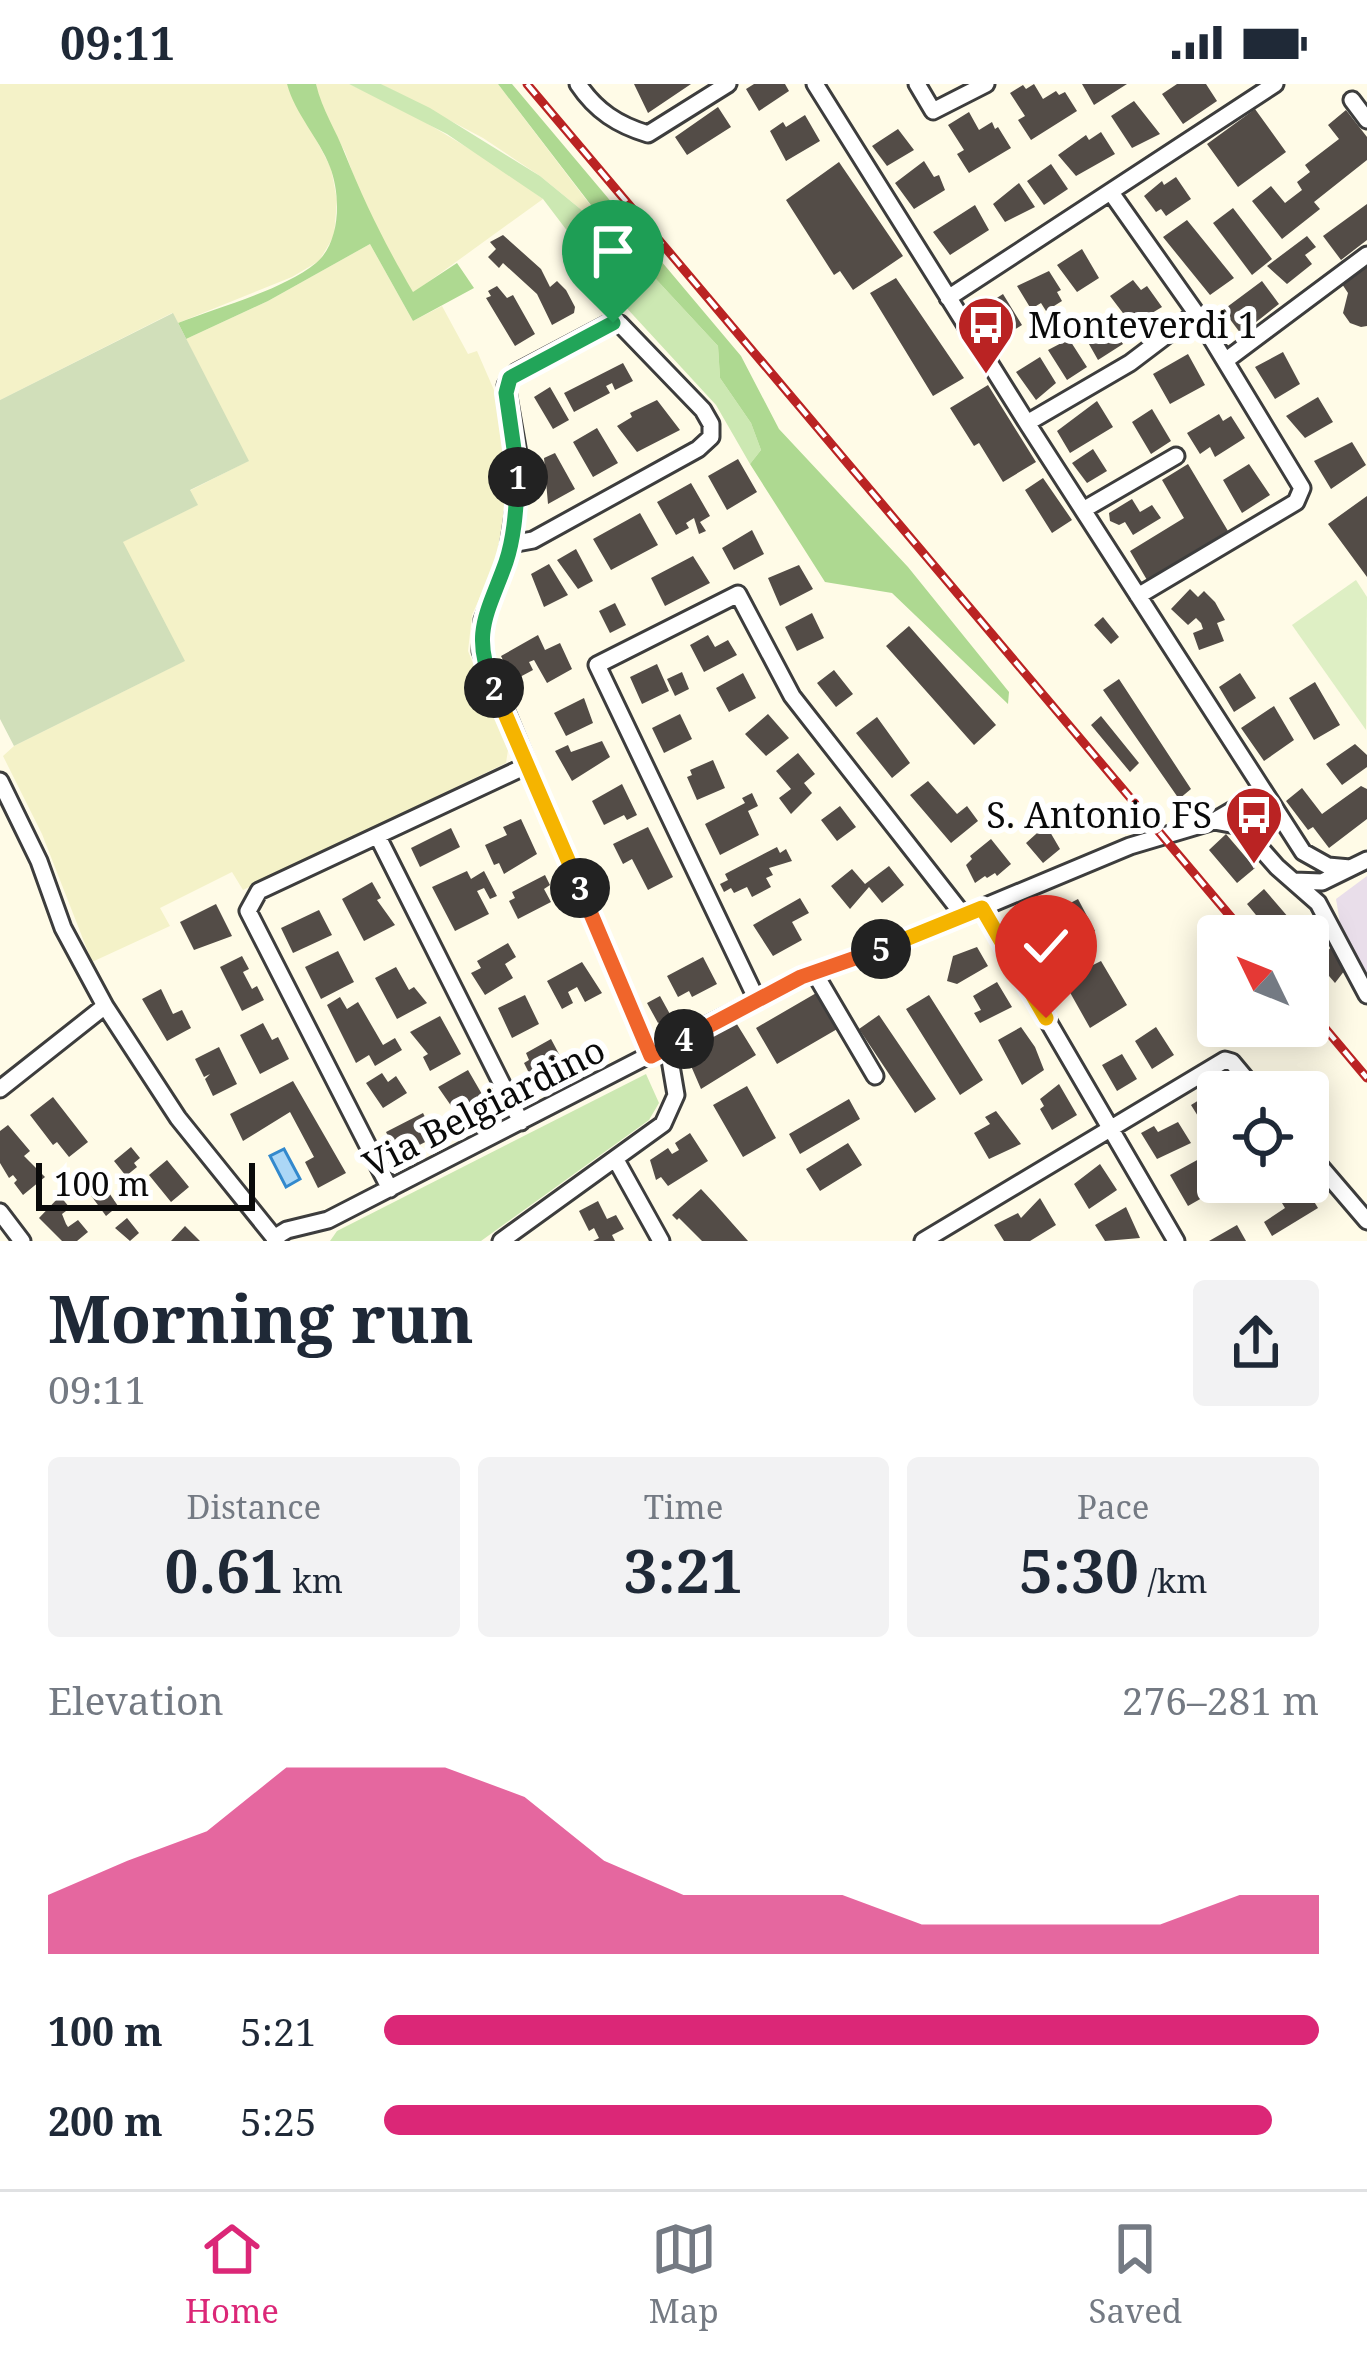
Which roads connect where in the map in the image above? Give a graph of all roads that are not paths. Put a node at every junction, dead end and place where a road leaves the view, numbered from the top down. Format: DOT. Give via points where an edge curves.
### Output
graph roads {
  1 [pos="578,84"];
  2 [pos="728,84"];
  3 [pos="815,84"];
  4 [pos="917,84"];
  5 [pos="986,84"];
  6 [pos="1269,92"];
  7 [pos="1352,100"];
  8 [pos="1367,121"];
  9 [pos="1112,194"];
  10 [pos="1367,255"];
  11 [pos="948,298"];
  12 [pos="1196,313"];
  13 [pos="1225,362"];
  14 [pos="1027,423"];
  15 [pos="1176,456"];
  16 [pos="1083,510"];
  17 [pos="511,544"];
  18 [pos="1138,596"];
  19 [pos="528,765"];
  20 [pos="1255,780"];
  21 [pos="0,781"];
  22 [pos="1250,805"];
  23 [pos="1280,817"];
  24 [pos="1214,820"];
  25 [pos="377,837"];
  26 [pos="1255,840"];
  27 [pos="1303,852"];
  28 [pos="1367,860"];
  29 [pos="1322,863"];
  30 [pos="1277,866"];
  31 [pos="1350,868"];
  32 [pos="1294,881"];
  33 [pos="1322,882"];
  34 [pos="1318,903"];
  35 [pos="982,908"];
  36 [pos="964,916"];
  37 [pos="814,972"];
  38 [pos="1367,995"];
  39 [pos="757,1000"];
  40 [pos="105,1006"];
  41 [pos="668,1048"];
  42 [pos="651,1056"];
  43 [pos="1206,1071"];
  44 [pos="1239,1071"];
  45 [pos="875,1076"];
  46 [pos="1197,1076"];
  47 [pos="0,1090"];
  48 [pos="521,1122"];
  49 [pos="1110,1127"];
  50 [pos="616,1160"];
  51 [pos="1329,1177"];
  52 [pos="390,1189"];
  53 [pos="0,1212"];
  54 [pos="328,1220"];
  55 [pos="1367,1221"];
  56 [pos="275,1239"];
  57 [pos="311,1239"];
  58 [pos="22,1241"];
  59 [pos="501,1241"];
  60 [pos="661,1241"];
  61 [pos="923,1241"];
  62 [pos="1176,1241"];
  1 -- 2 [label="street" via="600,112 648,134"];
  3 -- 11 [label="street"];
  4 -- 5 [label="street" via="934,111"];
  6 -- 9 [label="street"];
  7 -- 8 [label="street"];
  9 -- 11 [label="street"];
  9 -- 12 [label="street"];
  10 -- 13 [label="street"];
  11 -- 14 [label="street"];
  12 -- 13 [label="street"];
  12 -- 14 [label="street"];
  13 -- 18 [label="street" via="1302,496"];
  14 -- 16 [label="street"];
  15 -- 16 [label="street"];
  16 -- 18 [label="street"];
  17 -- 17 [label="street" via="518,476 506,386 518,372 620,324 703,410 711,437 533,540"];
  17 -- 19 [label="street" via="483,620 481,651"];
  18 -- 20 [label="street"];
  19 -- 25 [label="street"];
  19 -- 42 [label="street"];
  20 -- 22 [label="street"];
  20 -- 23 [label="street"];
  21 -- 40 [label="street"];
  22 -- 23 [label="street"];
  22 -- 24 [label="street, Via Belgiardino"];
  22 -- 26 [label="street"];
  23 -- 26 [label="street" via="1259,827"];
  23 -- 27 [label="street"];
  24 -- 26 [label="street" via="1241,826"];
  24 -- 35 [label="street, Via Belgiardino"];
  25 -- 48 [label="street"];
  25 -- 52 [label="street" via="259,890 248,910"];
  26 -- 30 [label="street"];
  27 -- 29 [label="street"];
  27 -- 30 [label="street" via="1296,863"];
  28 -- 31 [label="street"];
  29 -- 31 [label="street"];
  29 -- 33 [label="street"];
  30 -- 32 [label="street"];
  31 -- 33 [label="street"];
  32 -- 33 [label="street"];
  32 -- 34 [label="street"];
  33 -- 34 [label="street"];
  34 -- 38 [label="street"];
  35 -- 36 [label="street, Via Belgiardino"];
  35 -- 49 [label="street"];
  36 -- 37 [label="street, Via Belgiardino"];
  36 -- 39 [label="street" via="792,695 738,594 597,665"];
  37 -- 39 [label="street, Via Belgiardino"];
  37 -- 45 [label="street"];
  39 -- 41 [label="street, Via Belgiardino"];
  40 -- 47 [label="street"];
  40 -- 56 [label="street" via="178,1118"];
  41 -- 42 [label="street, Via Belgiardino"];
  41 -- 50 [label="street" via="674,1105"];
  42 -- 48 [label="street, Via Belgiardino"];
  43 -- 44 [label="street" via="1225,1060"];
  46 -- 49 [label="street"];
  48 -- 52 [label="street, Via Belgiardino"];
  49 -- 61 [label="street"];
  49 -- 62 [label="street"];
  50 -- 59 [label="street"];
  50 -- 60 [label="street"];
  51 -- 55 [label="street"];
  52 -- 54 [label="street, Via Belgiardino"];
  53 -- 58 [label="street"];
  54 -- 56 [label="street"];
  54 -- 57 [label="street"];
}
